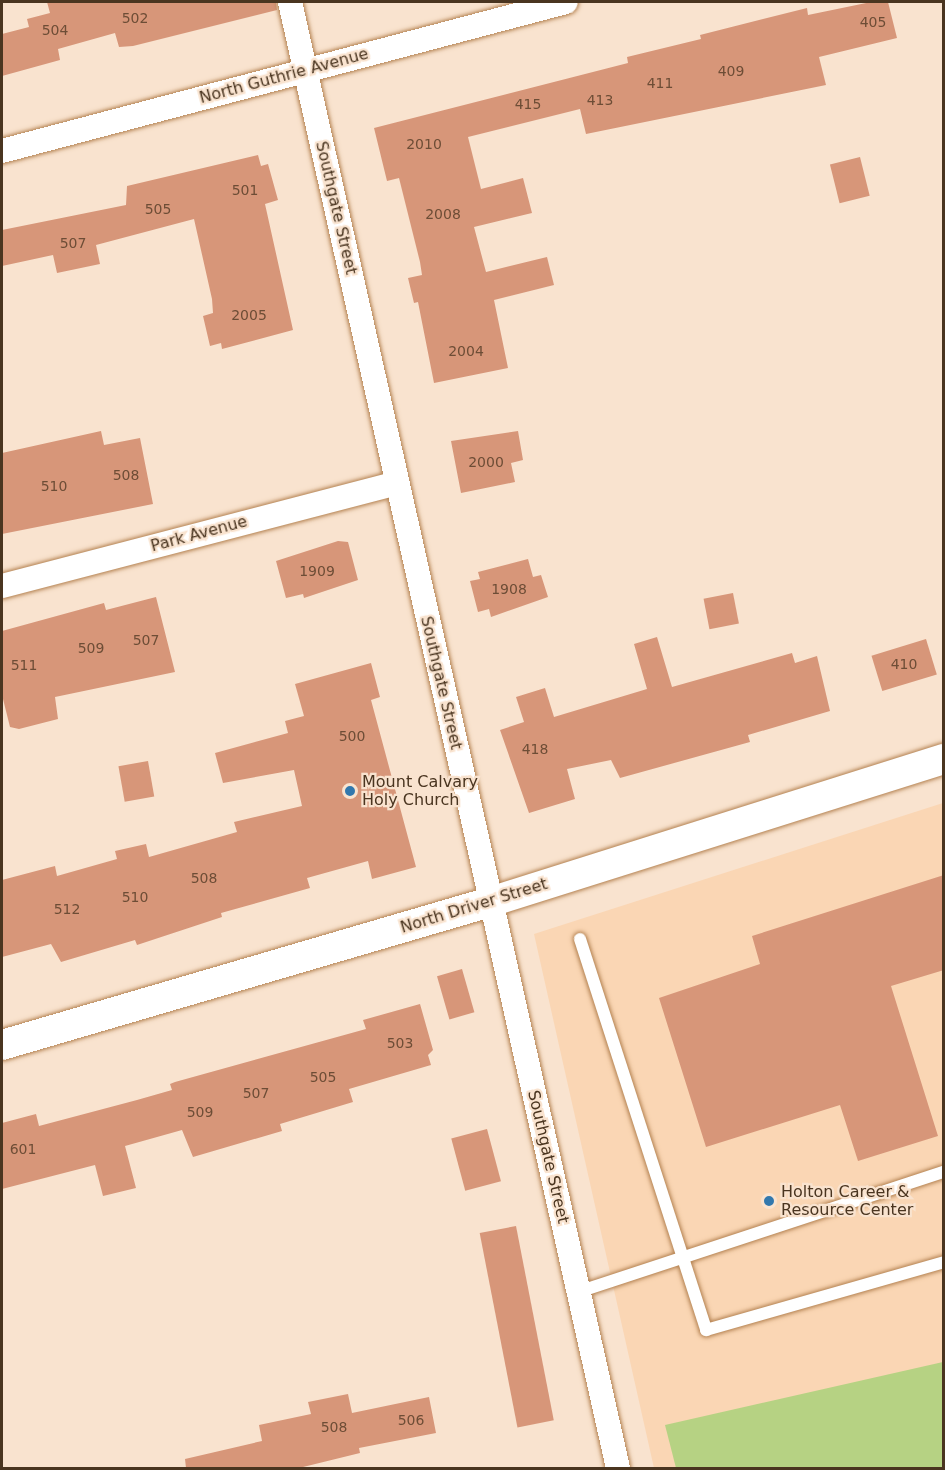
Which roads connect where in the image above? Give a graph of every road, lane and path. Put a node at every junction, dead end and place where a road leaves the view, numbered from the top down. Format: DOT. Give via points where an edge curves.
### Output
graph roads {
  1 [pos="290,2"];
  2 [pos="566,2"];
  3 [pos="305,70"];
  4 [pos="2,151"];
  5 [pos="397,483"];
  6 [pos="2,586"];
  7 [pos="944,759"];
  8 [pos="490,902"];
  9 [pos="580,939"];
  10 [pos="2,1045"];
  11 [pos="944,1172"];
  12 [pos="679,1256"];
  13 [pos="944,1262"];
  14 [pos="578,1292"];
  15 [pos="618,1468"];
  1 -- 3 [label="street, Southgate Street"];
  2 -- 3 [label="street, North Guthrie Avenue"];
  3 -- 4 [label="street, North Guthrie Avenue"];
  3 -- 5 [label="street, Southgate Street"];
  5 -- 6 [label="street, Park Avenue"];
  5 -- 8 [label="street, Southgate Street"];
  7 -- 8 [label="street, North Driver Street"];
  8 -- 10 [label="street, North Driver Street"];
  8 -- 14 [label="street, Southgate Street"];
  9 -- 12 [label="lane"];
  11 -- 12 [label="lane"];
  12 -- 13 [label="lane" via="706,1330"];
  12 -- 14 [label="lane"];
  14 -- 15 [label="street, Southgate Street"];
}
